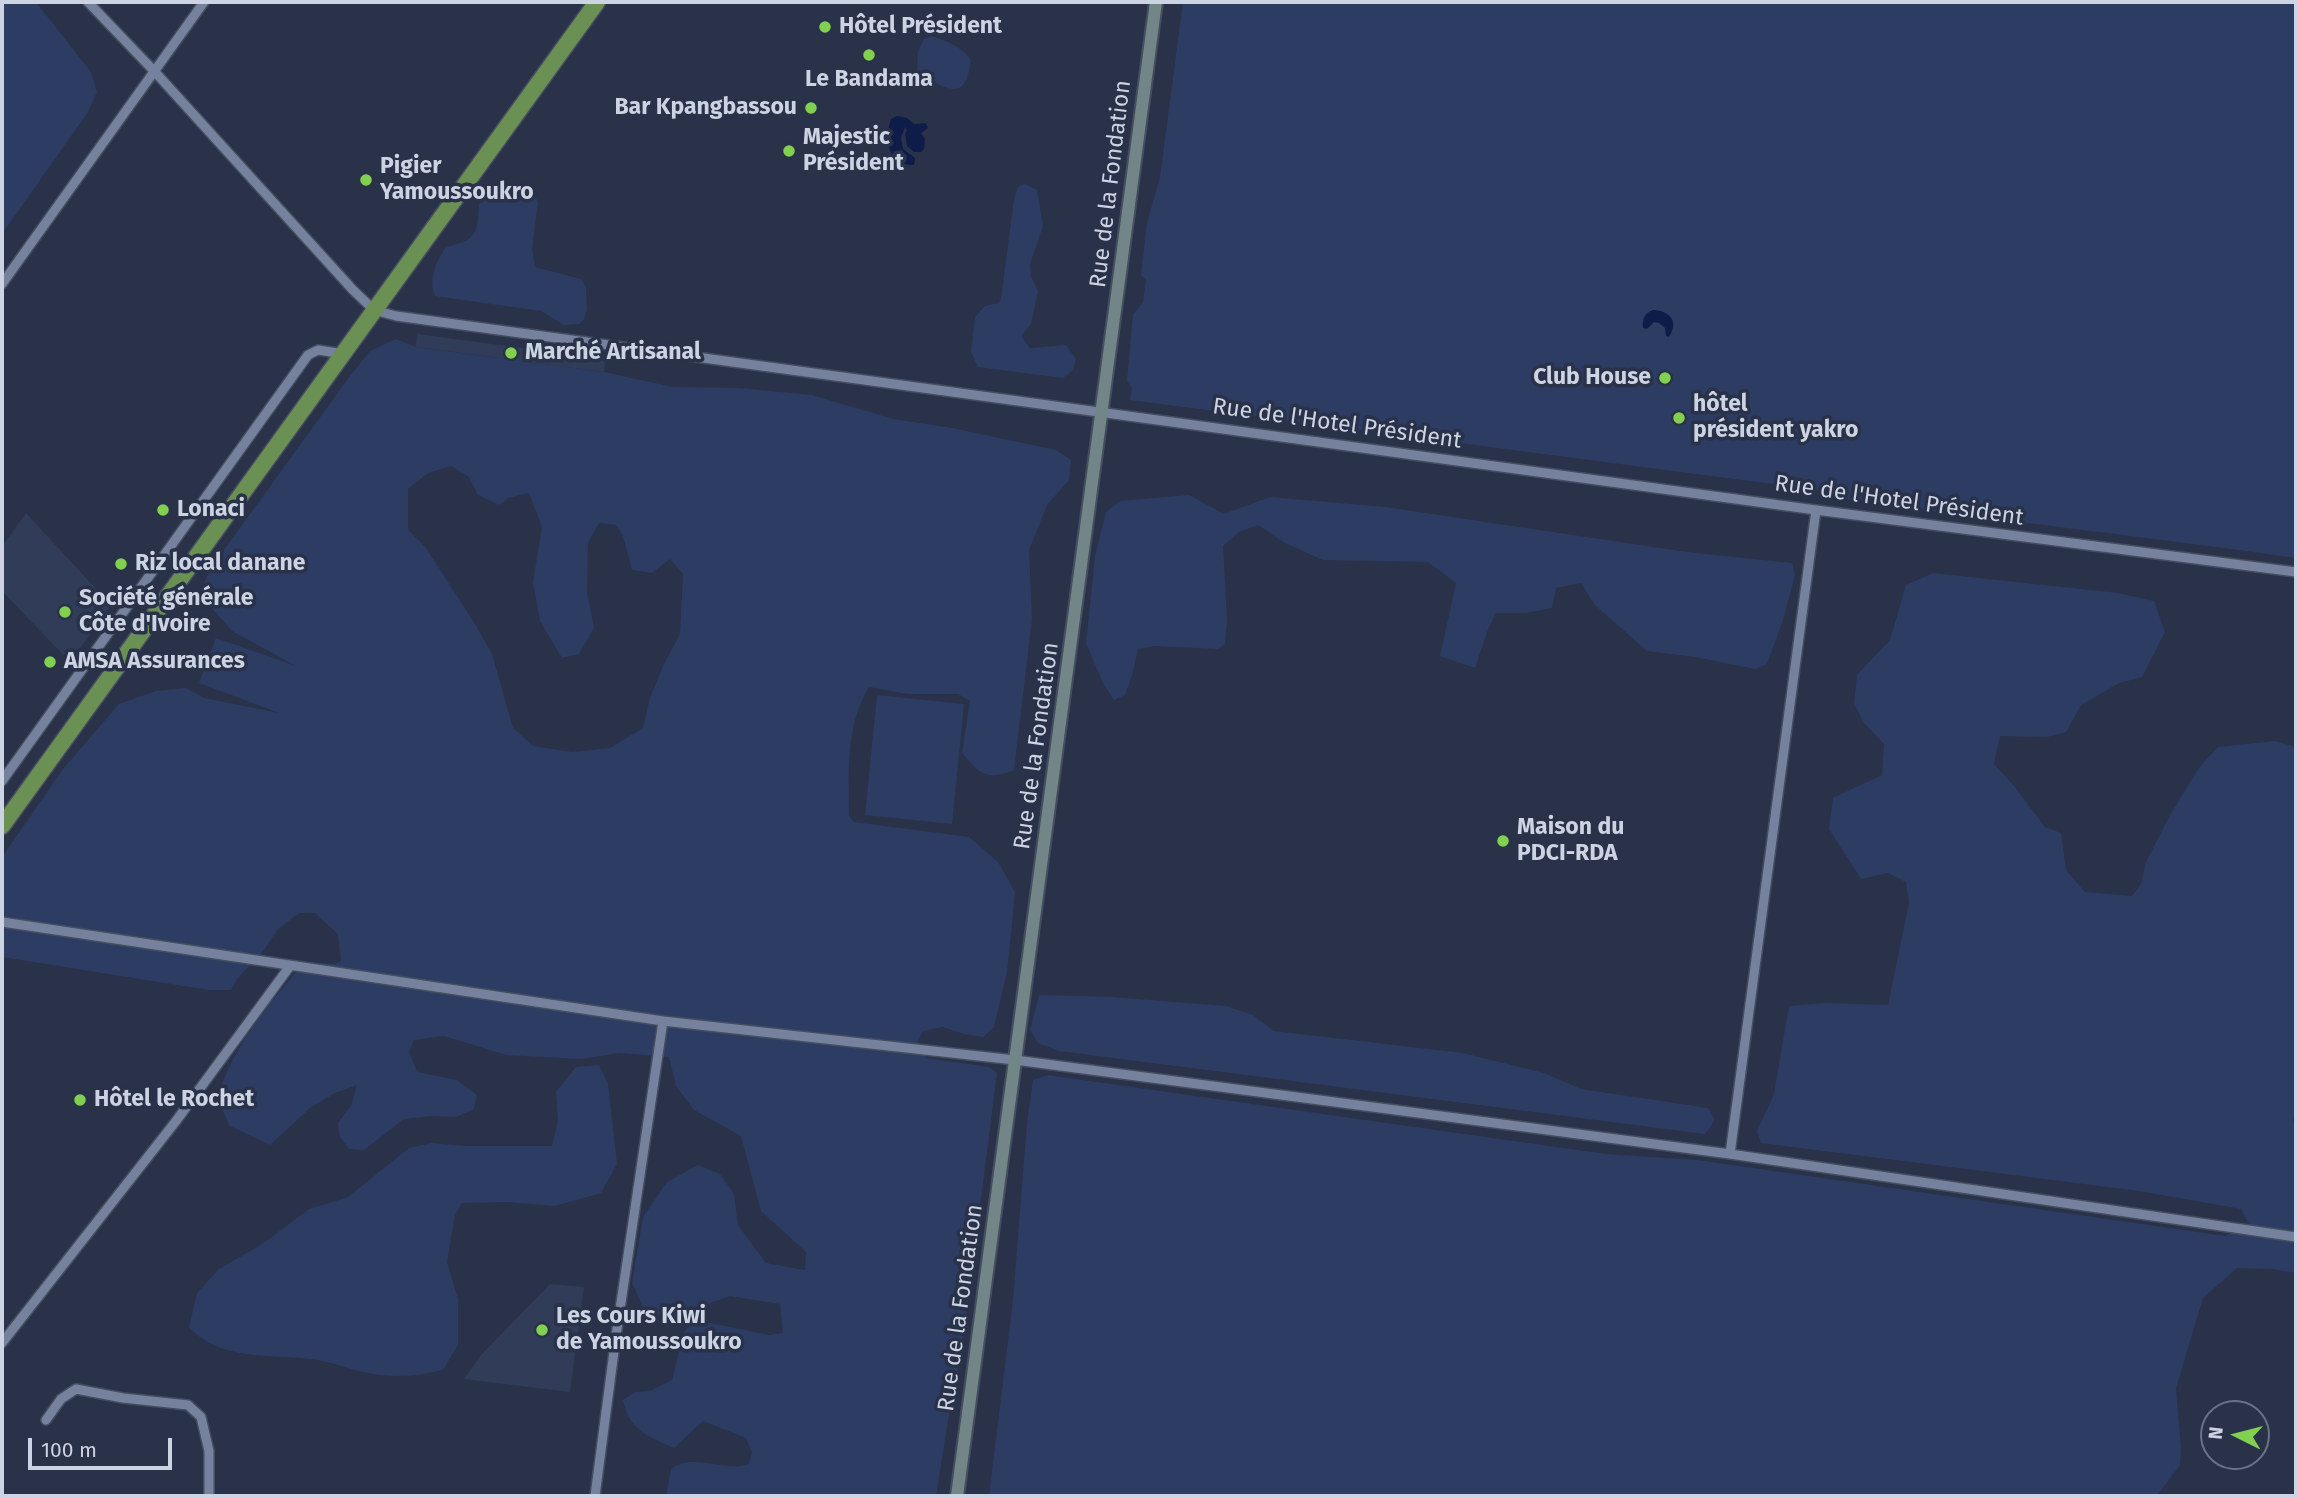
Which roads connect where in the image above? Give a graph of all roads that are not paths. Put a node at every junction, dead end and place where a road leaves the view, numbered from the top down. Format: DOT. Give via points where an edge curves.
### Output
graph roads {
  1 [pos="88,2"];
  2 [pos="204,2"];
  3 [pos="597,2"];
  4 [pos="1156,2"];
  5 [pos="155,72"];
  6 [pos="2,284"];
  7 [pos="374,310"];
  8 [pos="344,354"];
  9 [pos="1103,412"];
  10 [pos="1815,510"];
  11 [pos="2296,572"];
  12 [pos="2,781"];
  13 [pos="2,826"];
  14 [pos="2,922"];
  15 [pos="290,966"];
  16 [pos="663,1021"];
  17 [pos="1015,1060"];
  18 [pos="1730,1154"];
  19 [pos="2296,1237"];
  20 [pos="2,1343"];
  21 [pos="46,1420"];
  22 [pos="209,1496"];
  23 [pos="595,1496"];
  24 [pos="957,1496"];
  1 -- 5 [label="street"];
  2 -- 5 [label="street"];
  3 -- 7 [label="highway"];
  4 -- 9 [label="street, Rue de la Fondation"];
  5 -- 6 [label="street"];
  5 -- 7 [label="street"];
  7 -- 8 [label="highway"];
  7 -- 9 [label="street, Rue de l'Hotel Président" via="413,319"];
  8 -- 12 [label="street" via="318,350 308,355"];
  8 -- 13 [label="highway"];
  9 -- 10 [label="street, Rue de l'Hotel Président"];
  9 -- 17 [label="street, Rue de la Fondation"];
  10 -- 11 [label="street, Rue de l'Hotel Président"];
  10 -- 18 [label="street"];
  14 -- 15 [label="street"];
  15 -- 16 [label="street"];
  15 -- 20 [label="street" via="177,1121"];
  16 -- 17 [label="street"];
  16 -- 23 [label="street"];
  17 -- 18 [label="street"];
  17 -- 24 [label="street, Rue de la Fondation"];
  18 -- 19 [label="street"];
  21 -- 22 [label="street" via="61,1399 76,1389 188,1405 201,1417 209,1451"];
}
